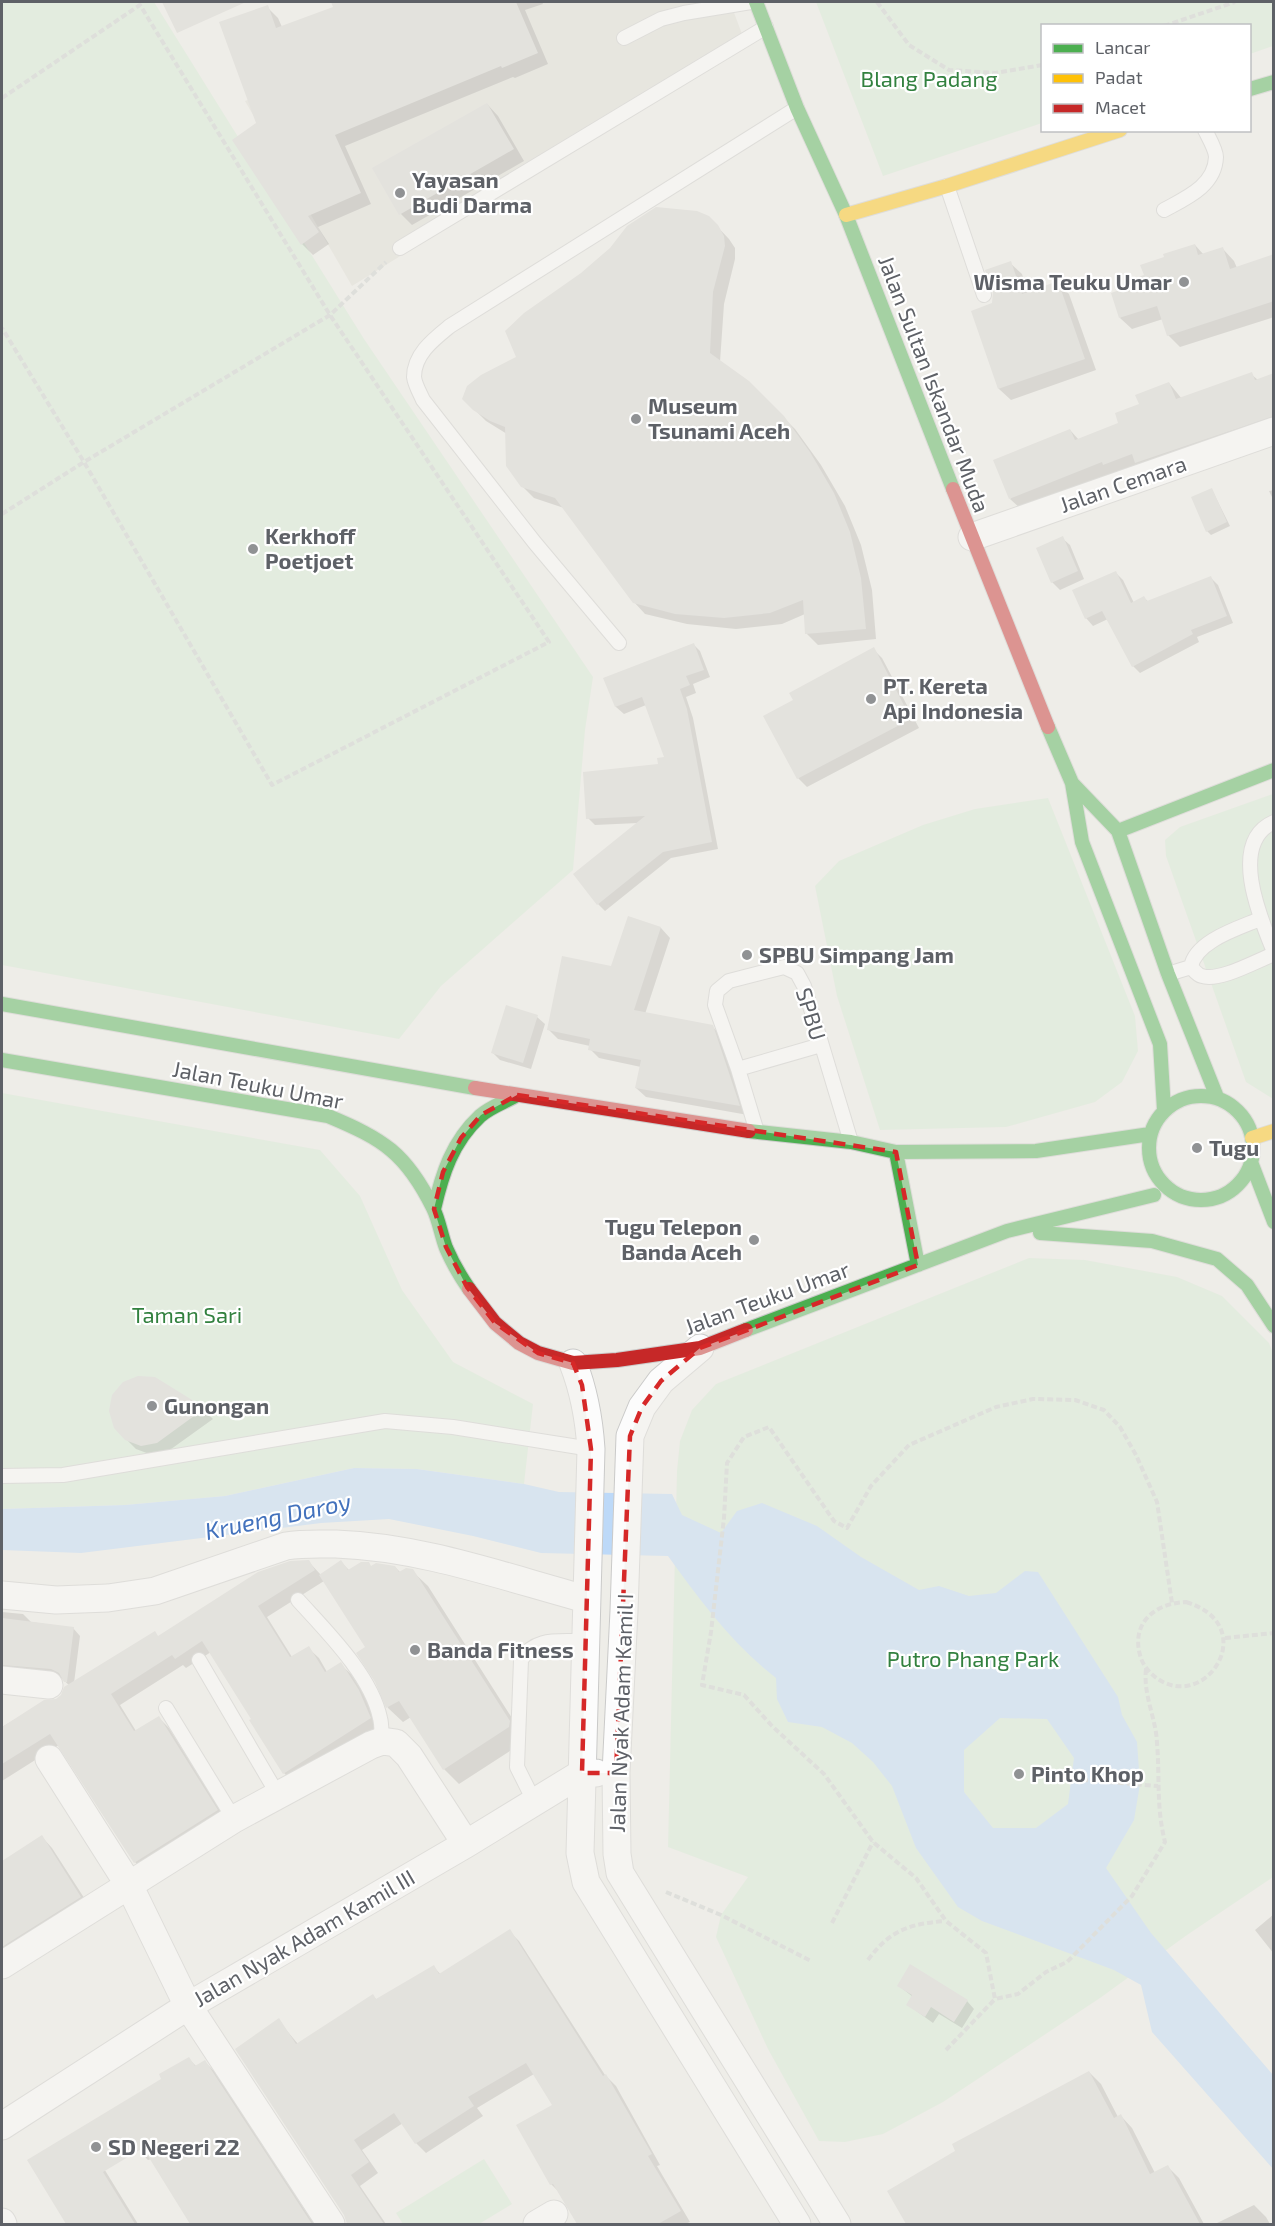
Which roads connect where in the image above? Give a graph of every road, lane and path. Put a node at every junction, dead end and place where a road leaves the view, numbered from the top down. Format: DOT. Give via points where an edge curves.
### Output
graph roads {
  1 [pos="751,2"];
  2 [pos="756,2"];
  3 [pos="877,2"];
  4 [pos="1235,2"];
  5 [pos="1170,24"];
  6 [pos="766,27"];
  7 [pos="624,38"];
  8 [pos="1041,65"];
  9 [pos="1274,82"];
  10 [pos="1251,89"];
  11 [pos="2,98"];
  12 [pos="797,108"];
  13 [pos="1114,132"];
  14 [pos="1206,132"];
  15 [pos="947,186"];
  16 [pos="1164,210"];
  17 [pos="846,215"];
  18 [pos="400,248"];
  19 [pos="984,295"];
  20 [pos="330,315"];
  21 [pos="2,328"];
  22 [pos="1274,430"];
  23 [pos="84,462"];
  24 [pos="2,514"];
  25 [pos="972,537"];
  26 [pos="619,643"];
  27 [pos="1274,770"];
  28 [pos="1072,783"];
  29 [pos="1274,822"];
  30 [pos="1118,831"];
  31 [pos="1082,842"];
  32 [pos="1260,919"];
  33 [pos="1274,953"];
  34 [pos="1191,967"];
  35 [pos="1168,974"];
  36 [pos="2,1004"];
  37 [pos="821,1046"];
  38 [pos="2,1059"];
  39 [pos="738,1069"];
  40 [pos="517,1095"];
  41 [pos="1216,1097"];
  42 [pos="1164,1110"];
  43 [pos="1274,1131"];
  44 [pos="757,1132"];
  45 [pos="1150,1134"];
  46 [pos="1252,1138"];
  47 [pos="851,1142"];
  48 [pos="896,1152"];
  49 [pos="1251,1162"];
  50 [pos="1154,1195"];
  51 [pos="434,1209"];
  52 [pos="1274,1222"];
  53 [pos="1007,1231"];
  54 [pos="918,1265"];
  55 [pos="1274,1326"];
  56 [pos="700,1348"];
  57 [pos="573,1363"];
  58 [pos="591,1449"];
  59 [pos="2,1476"];
  60 [pos="2,1595"];
  61 [pos="586,1599"];
  62 [pos="298,1600"];
  63 [pos="1172,1603"];
  64 [pos="1274,1633"];
  65 [pos="1225,1638"];
  66 [pos="585,1641"];
  67 [pos="199,1660"];
  68 [pos="1146,1669"];
  69 [pos="2,1680"];
  70 [pos="49,1684"];
  71 [pos="166,1708"];
  72 [pos="382,1741"];
  73 [pos="49,1759"];
  74 [pos="582,1773"];
  75 [pos="616,1773"];
  76 [pos="1073,1779"];
  77 [pos="1158,1786"];
  78 [pos="278,1795"];
  79 [pos="534,1801"];
  80 [pos="234,1819"];
  81 [pos="873,1842"];
  82 [pos="466,1844"];
  83 [pos="129,1886"];
  84 [pos="661,1890"];
  85 [pos="946,1921"];
  86 [pos="832,1923"];
  87 [pos="868,1960"];
  88 [pos="811,1961"];
  89 [pos="2,1965"];
  90 [pos="995,1998"];
  91 [pos="188,2006"];
  92 [pos="946,2050"];
  93 [pos="3,2121"];
  94 [pos="790,2222"];
  95 [pos="331,2224"];
  96 [pos="837,2224"];
  1 -- 7 [label="lane" via="684,13"];
  2 -- 6 [label="main road, Jalan Sultan Iskandar Muda"];
  3 -- 8 [label="path" via="909,45 949,70 995,73"];
  4 -- 5 [label="path"];
  6 -- 12 [label="main road, Jalan Sultan Iskandar Muda"];
  6 -- 18 [label="lane"];
  9 -- 10 [label="main road"];
  11 -- 20 [label="path" via="140,5"];
  12 -- 17 [label="main road, Jalan Sultan Iskandar Muda"];
  12 -- 26 [label="lane" via="450,326 416,362 414,379 423,400"];
  13 -- 15 [label="main road"];
  14 -- 16 [label="lane" via="1216,156 1210,179"];
  15 -- 17 [label="main road"];
  15 -- 19 [label="lane"];
  17 -- 25 [label="main road, Jalan Sultan Iskandar Muda"];
  18 -- 20 [label="path"];
  20 -- 23 [label="path"];
  20 -- 23 [label="path" via="549,642 272,785"];
  21 -- 23 [label="path"];
  22 -- 25 [label="street, Jalan Cemara"];
  23 -- 24 [label="path"];
  25 -- 28 [label="main road, Jalan Sultan Iskandar Muda"];
  27 -- 30 [label="main road"];
  28 -- 30 [label="main road, Jalan Sultan Iskandar Muda"];
  28 -- 31 [label="main road, Jalan Sultan Iskandar Muda"];
  29 -- 32 [label="lane" via="1254,839 1249,854"];
  30 -- 31 [label="street"];
  30 -- 35 [label="main road, Jalan Sultan Iskandar Muda"];
  31 -- 42 [label="main road, Jalan Sultan Iskandar Muda" via="1160,1044"];
  32 -- 33 [label="lane"];
  32 -- 34 [label="lane" via="1202,948 1192,959"];
  33 -- 34 [label="lane" via="1212,977 1202,976"];
  34 -- 35 [label="lane"];
  35 -- 41 [label="main road, Jalan Sultan Iskandar Muda"];
  36 -- 40 [label="main road, Jalan Teuku Umar"];
  37 -- 39 [label="lane"];
  37 -- 39 [label="lane, SPBU" via="797,973 784,967 729,981 717,991 715,1005"];
  37 -- 47 [label="lane, SPBU"];
  38 -- 51 [label="main road, Jalan Teuku Umar" via="328,1116 384,1143 407,1164"];
  39 -- 44 [label="lane, SPBU"];
  40 -- 44 [label="main road, Jalan Teuku Umar"];
  40 -- 51 [label="main road" via="481,1115 461,1138 442,1172"];
  41 -- 42 [label="main road" via="1193,1096"];
  41 -- 46 [label="main road" via="1237,1111"];
  42 -- 45 [label="main road"];
  43 -- 46 [label="main road"];
  44 -- 47 [label="main road, Jalan Teuku Umar"];
  45 -- 48 [label="main road, Jalan Teuku Umar" via="1036,1151"];
  45 -- 49 [label="main road" via="1151,1167 1172,1193 1190,1200 1210,1201 1228,1194 1243,1180"];
  46 -- 49 [label="main road"];
  47 -- 48 [label="main road, Jalan Teuku Umar"];
  48 -- 54 [label="main road"];
  49 -- 52 [label="main road"];
  50 -- 53 [label="main road, Jalan Teuku Umar"];
  51 -- 57 [label="main road, Jalan Teuku Umar" via="446,1246 467,1287 495,1323 538,1353"];
  53 -- 54 [label="main road, Jalan Teuku Umar"];
  53 -- 55 [label="main road" via="1152,1241 1217,1259 1247,1285"];
  54 -- 56 [label="main road, Jalan Teuku Umar"];
  56 -- 57 [label="main road, Jalan Teuku Umar"];
  56 -- 75 [label="street, Jalan Nyak Adam Kamil I" via="661,1381 642,1407 630,1436"];
  57 -- 58 [label="street, Jalan Nyak Adam Kamil I" via="589,1416"];
  58 -- 59 [label="lane" via="453,1427 385,1421 63,1475"];
  58 -- 61 [label="street, Jalan Nyak Adam Kamil I"];
  60 -- 61 [label="street" via="56,1600 155,1591 299,1543 361,1545 424,1554"];
  61 -- 66 [label="street, Jalan Nyak Adam Kamil I"];
  62 -- 72 [label="lane" via="333,1639 374,1699"];
  63 -- 65 [label="path" via="1199,1606 1210,1614"];
  63 -- 68 [label="path" via="1158,1607 1141,1629 1138,1642"];
  63 -- 81 [label="path" via="1158,1502 1137,1455 1104,1410 1075,1400 1033,1400 996,1407 909,1445 871,1486 847,1528 834,1521 769,1427 744,1437 727,1463 724,1518 702,1685 744,1695 824,1774"];
  64 -- 65 [label="path"];
  65 -- 68 [label="path" via="1217,1666 1196,1684 1169,1685"];
  66 -- 74 [label="street, Jalan Nyak Adam Kamil I"];
  66 -- 79 [label="lane" via="537,1643 527,1649 521,1660 516,1767"];
  67 -- 78 [label="lane"];
  68 -- 77 [label="path" via="1157,1741"];
  69 -- 70 [label="street"];
  71 -- 80 [label="lane"];
  72 -- 78 [label="street"];
  72 -- 82 [label="street" via="396,1743 409,1756"];
  73 -- 83 [label="street"];
  74 -- 75 [label="street"];
  74 -- 79 [label="street, Jalan Nyak Adam Kamil III"];
  74 -- 94 [label="street, Jalan Nyak Adam Kamil I" via="580,1853 586,1882"];
  75 -- 96 [label="street, Jalan Nyak Adam Kamil I" via="620,1873"];
  76 -- 77 [label="path"];
  77 -- 90 [label="path" via="1165,1842 1132,1896 1067,1962 1046,1972 1018,1994"];
  78 -- 80 [label="street"];
  79 -- 82 [label="street, Jalan Nyak Adam Kamil III"];
  80 -- 83 [label="street"];
  81 -- 85 [label="path" via="916,1878"];
  81 -- 86 [label="path"];
  82 -- 91 [label="street, Jalan Nyak Adam Kamil III"];
  83 -- 89 [label="street"];
  83 -- 91 [label="street"];
  84 -- 88 [label="path" via="721,1915"];
  85 -- 87 [label="path" via="918,1923 897,1932 880,1943"];
  85 -- 90 [label="path" via="986,1953"];
  90 -- 92 [label="path"];
  91 -- 93 [label="street, Jalan Nyak Adam Kamil III"];
  91 -- 95 [label="street"];
}
